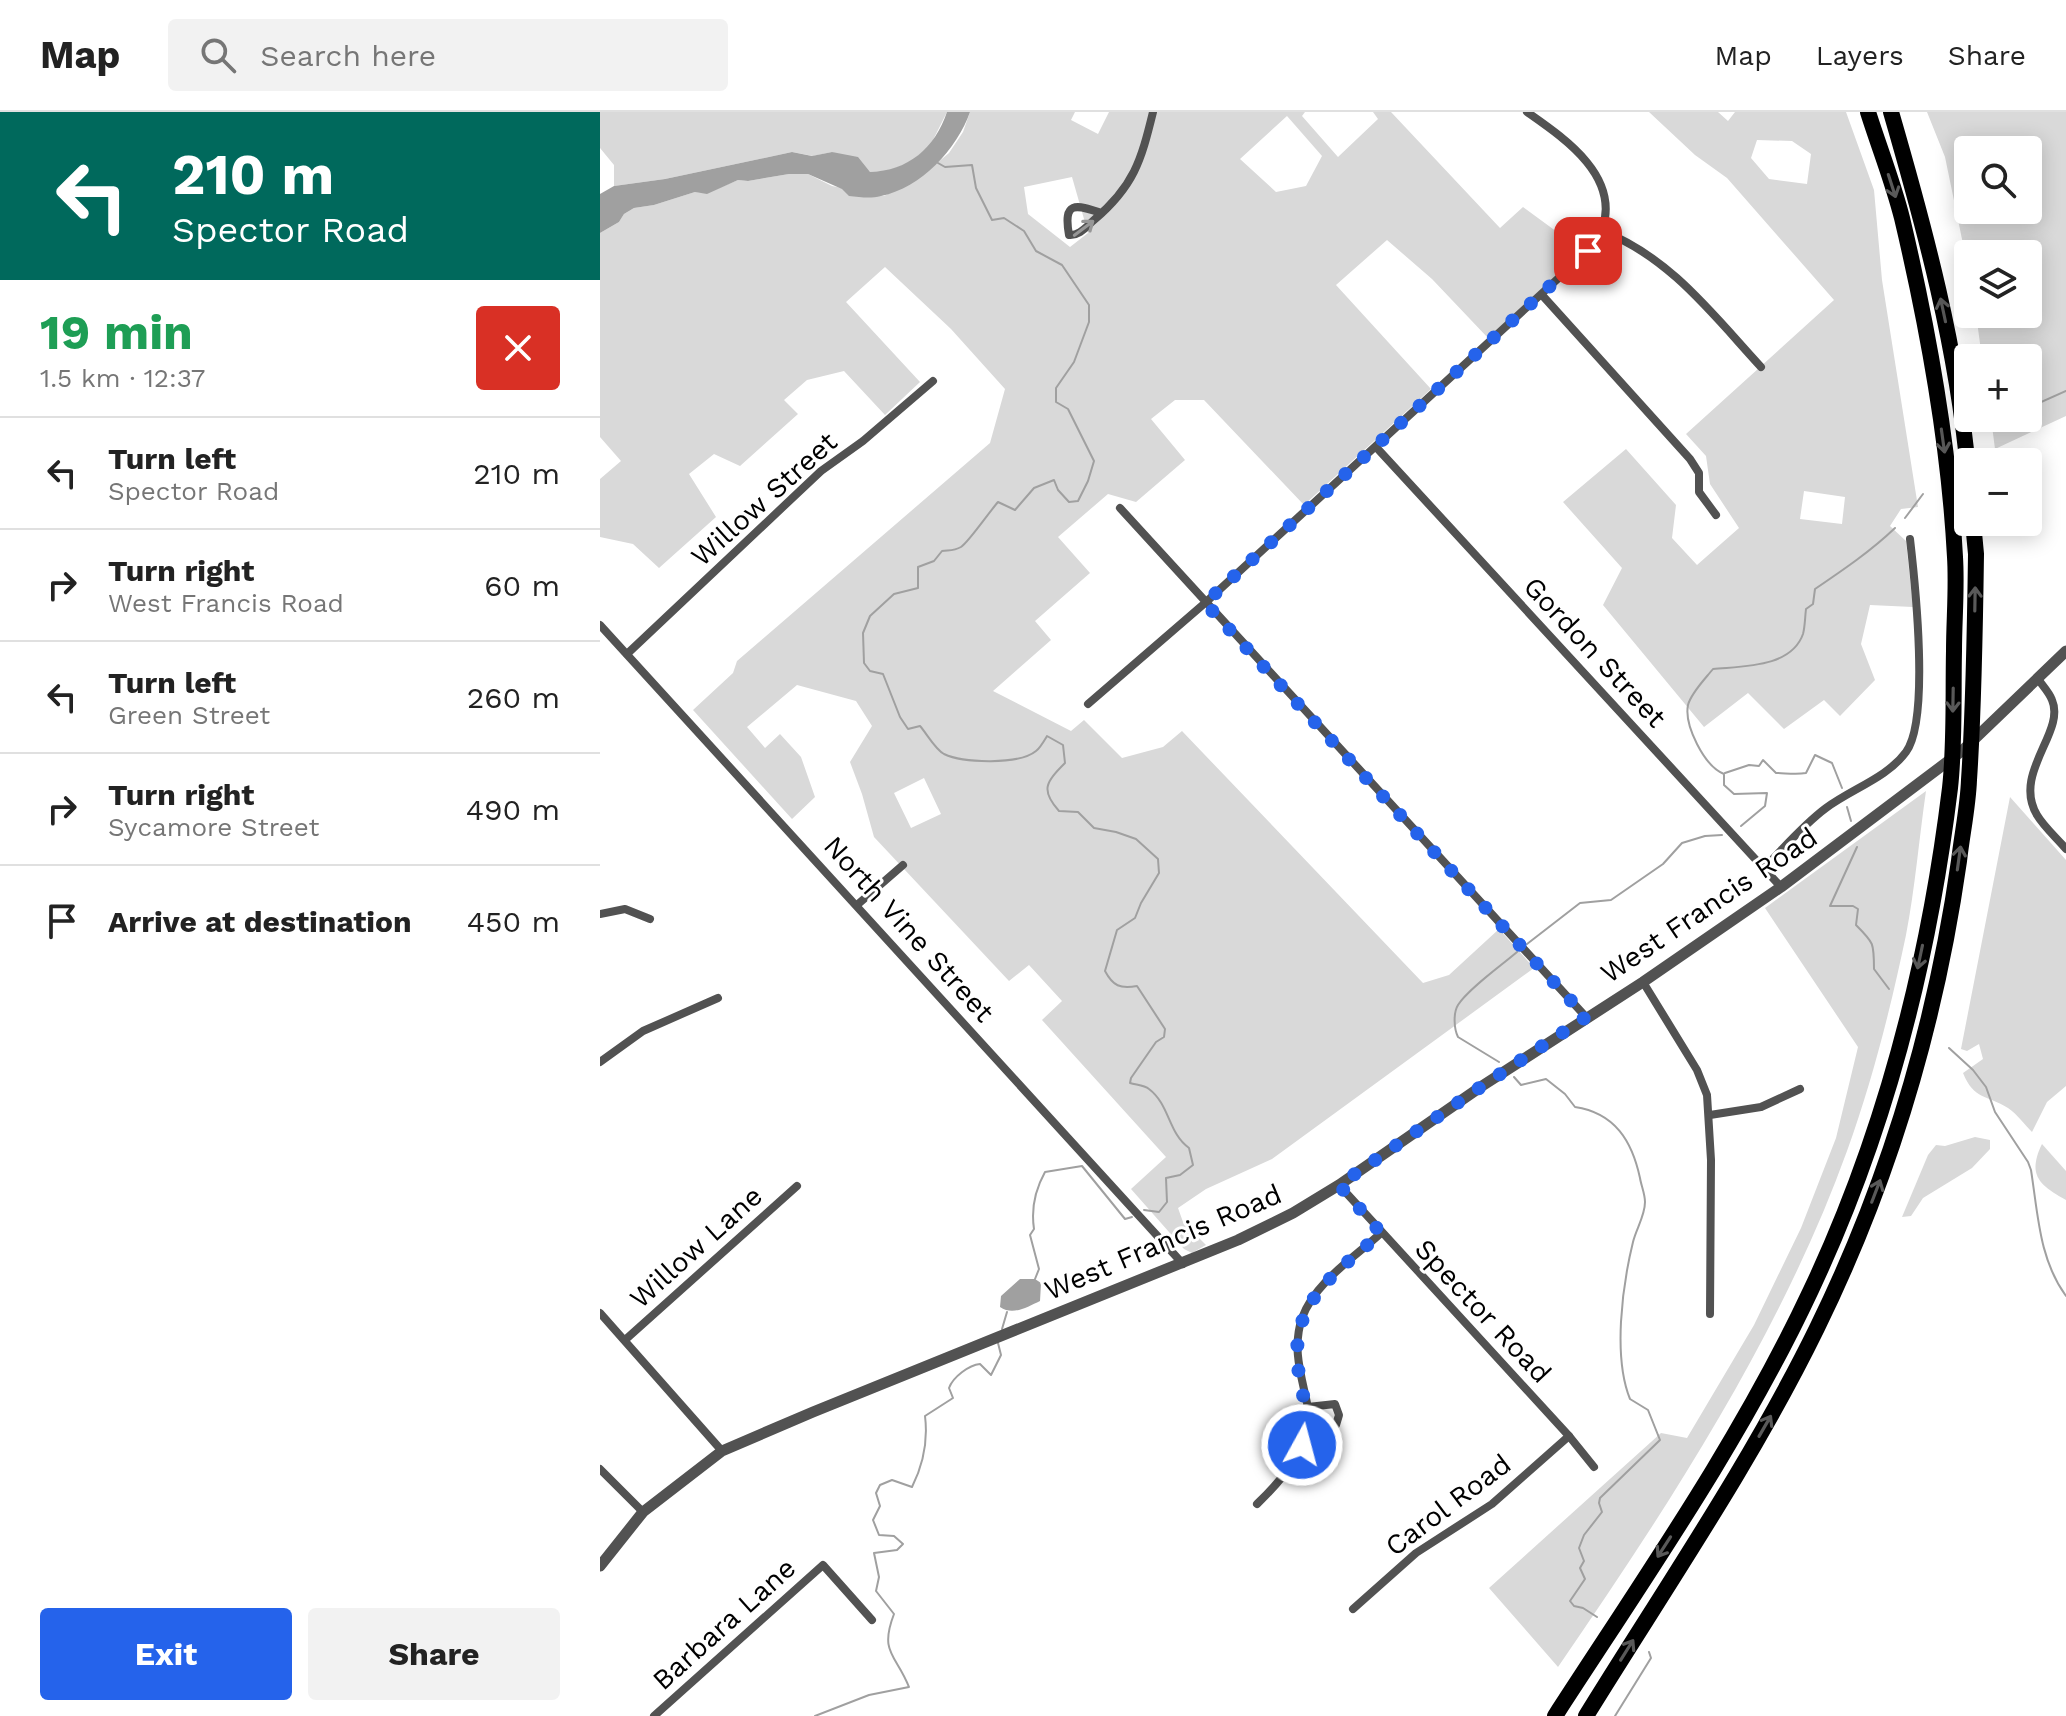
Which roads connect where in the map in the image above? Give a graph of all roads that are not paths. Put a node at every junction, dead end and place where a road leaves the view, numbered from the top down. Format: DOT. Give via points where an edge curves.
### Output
graph roads {
  1 [pos="1153,112"];
  2 [pos="1527,112"];
  3 [pos="1868,112"];
  4 [pos="1891,112"];
  5 [pos="1102,213"];
  6 [pos="1602,231"];
  7 [pos="1542,295"];
  8 [pos="1761,367"];
  9 [pos="933,381"];
  10 [pos="1376,447"];
  11 [pos="1966,448"];
  12 [pos="1120,508"];
  13 [pos="1716,515"];
  14 [pos="1974,536"];
  15 [pos="1910,539"];
  16 [pos="1205,603"];
  17 [pos="600,625"];
  18 [pos="2066,651"];
  19 [pos="627,654"];
  20 [pos="2038,679"];
  21 [pos="1088,704"];
  22 [pos="2066,849"];
  23 [pos="903,865"];
  24 [pos="1764,868"];
  25 [pos="1781,887"];
  26 [pos="857,905"];
  27 [pos="600,914"];
  28 [pos="650,919"];
  29 [pos="1643,982"];
  30 [pos="718,998"];
  31 [pos="1586,1017"];
  32 [pos="600,1062"];
  33 [pos="1800,1089"];
  34 [pos="1710,1115"];
  35 [pos="1339,1185"];
  36 [pos="797,1186"];
  37 [pos="1381,1233"];
  38 [pos="1183,1264"];
  39 [pos="600,1313"];
  40 [pos="1710,1314"];
  41 [pos="625,1340"];
  42 [pos="1308,1407"];
  43 [pos="1307,1427"];
  44 [pos="1569,1436"];
  45 [pos="722,1451"];
  46 [pos="1594,1467"];
  47 [pos="600,1469"];
  48 [pos="1257,1504"];
  49 [pos="643,1512"];
  50 [pos="600,1566"];
  51 [pos="1353,1609"];
  52 [pos="872,1620"];
  53 [pos="654,1716"];
  54 [pos="1555,1716"];
  55 [pos="1586,1716"];
  1 -- 5 [label="street" via="1130,181"];
  2 -- 6 [label="street" via="1589,164 1605,198"];
  3 -- 54 [label="highway, one-way" via="1901,214 1924,322 1944,441 1955,559 1950,785 1929,915 1883,1104 1813,1287 1727,1447"];
  11 -- 4 [label="highway, one-way" via="1944,314"];
  5 -- 5 [label="street, one-way" via="1071,208 1066,219 1069,235 1078,234"];
  6 -- 7 [label="street"];
  6 -- 8 [label="street" via="1624,239 1674,275"];
  7 -- 10 [label="street"];
  7 -- 13 [label="street" via="1690,459 1699,473 1699,492"];
  9 -- 19 [label="street, Willow Street" via="821,471"];
  10 -- 16 [label="street"];
  10 -- 24 [label="street, Gordon Street"];
  12 -- 16 [label="street"];
  55 -- 14 [label="highway, one-way" via="1755,1445 1801,1361 1861,1229 1904,1110 1951,917 1969,783"];
  15 -- 24 [label="street, West Francis Road" via="1919,654 1916,727 1909,749 1895,765 1823,810"];
  16 -- 21 [label="street"];
  16 -- 31 [label="street"];
  17 -- 19 [label="street, North Vine Street"];
  18 -- 20 [label="street, West Francis Road"];
  19 -- 26 [label="street, North Vine Street"];
  20 -- 22 [label="street" via="2055,712 2030,789 2036,815"];
  20 -- 25 [label="street, West Francis Road" via="1963,750"];
  23 -- 26 [label="street"];
  24 -- 25 [label="street, Gordon Street"];
  25 -- 29 [label="street, West Francis Road"];
  26 -- 38 [label="street, North Vine Street"];
  27 -- 28 [label="street" via="625,909"];
  29 -- 31 [label="street, West Francis Road"];
  29 -- 34 [label="street" via="1697,1070"];
  30 -- 32 [label="street" via="643,1031"];
  31 -- 35 [label="street, West Francis Road"];
  33 -- 34 [label="street" via="1761,1107"];
  34 -- 40 [label="street"];
  35 -- 37 [label="street, Spector Road"];
  35 -- 38 [label="street, West Francis Road" via="1279,1220"];
  36 -- 41 [label="street, Willow Lane"];
  37 -- 42 [label="street" via="1317,1291 1303,1316 1298,1368"];
  37 -- 44 [label="street, Spector Road"];
  38 -- 45 [label="street, West Francis Road"];
  39 -- 41 [label="street"];
  41 -- 45 [label="street"];
  42 -- 43 [label="street"];
  42 -- 43 [label="street" via="1335,1404 1339,1415 1336,1425 1327,1429"];
  43 -- 48 [label="street" via="1293,1464"];
  44 -- 46 [label="street, Spector Road"];
  44 -- 51 [label="street, Carol Road" via="1492,1504 1416,1553"];
  45 -- 49 [label="street, West Francis Road"];
  47 -- 49 [label="street"];
  49 -- 50 [label="street, West Francis Road"];
  52 -- 53 [label="street, Barbara Lane" via="823,1565"];
}
